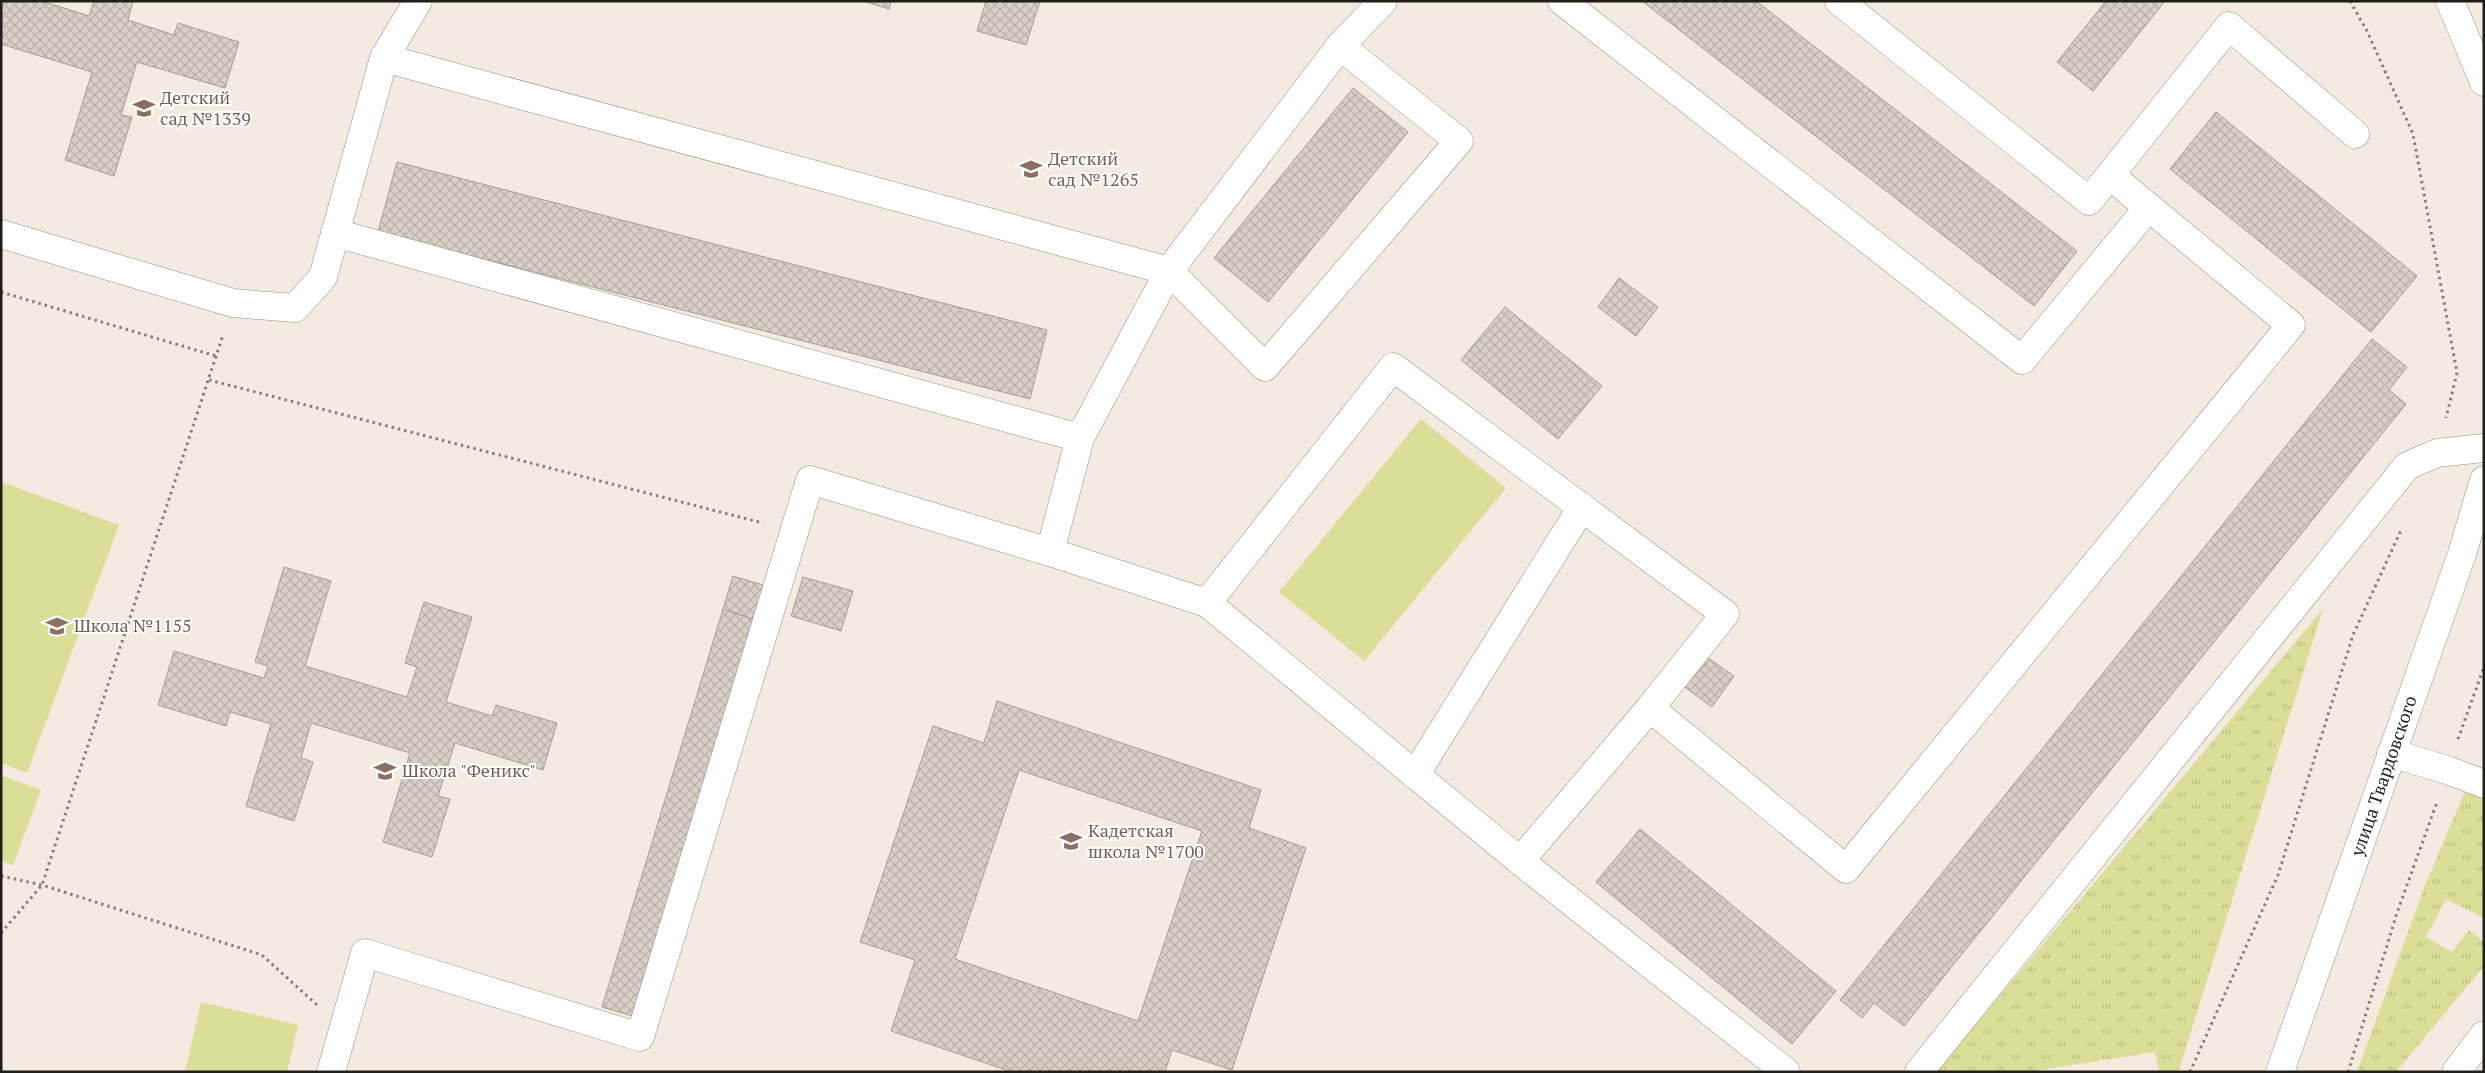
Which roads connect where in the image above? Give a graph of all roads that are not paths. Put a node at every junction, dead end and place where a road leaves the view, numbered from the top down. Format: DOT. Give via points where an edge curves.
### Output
graph roads {
  1 [pos="418,1"];
  2 [pos="1383,1"];
  3 [pos="1562,1"];
  4 [pos="1840,1"];
  5 [pos="2450,1"];
  6 [pos="1340,46"];
  7 [pos="384,58"];
  8 [pos="2484,82"];
  9 [pos="2355,134"];
  10 [pos="2110,175"];
  11 [pos="335,233"];
  12 [pos="1,234"];
  13 [pos="1169,271"];
  14 [pos="1080,438"];
  15 [pos="2484,448"];
  16 [pos="2484,480"];
  17 [pos="1582,507"];
  18 [pos="1050,552"];
  19 [pos="1207,603"];
  20 [pos="1650,708"];
  21 [pos="2391,753"];
  22 [pos="1415,775"];
  23 [pos="2484,784"];
  24 [pos="1520,862"];
  25 [pos="2484,1035"];
  26 [pos="331,1072"];
  27 [pos="1786,1072"];
  28 [pos="1919,1072"];
  29 [pos="2280,1072"];
  30 [pos="2456,1072"];
  1 -- 7 [label="main road"];
  2 -- 6 [label="main road"];
  3 -- 10 [label="main road" via="2022,360 2148,208"];
  4 -- 10 [label="main road" via="2089,201"];
  5 -- 8 [label="main road"];
  6 -- 13 [label="main road"];
  6 -- 13 [label="main road" via="1459,141 1265,367"];
  7 -- 11 [label="main road"];
  7 -- 13 [label="main road"];
  9 -- 10 [label="main road" via="2230,26"];
  10 -- 20 [label="main road" via="2291,325 1846,869"];
  11 -- 12 [label="main road" via="323,277 295,308 234,303"];
  11 -- 14 [label="main road"];
  13 -- 14 [label="main road"];
  14 -- 18 [label="main road"];
  15 -- 28 [label="main road" via="2437,453 2408,466"];
  16 -- 21 [label="main road, улица Твардовского" via="2462,554"];
  17 -- 19 [label="main road" via="1393,367"];
  17 -- 20 [label="main road" via="1725,614"];
  17 -- 22 [label="main road"];
  18 -- 19 [label="main road"];
  18 -- 26 [label="main road" via="810,480 640,1037 365,953"];
  19 -- 22 [label="main road"];
  20 -- 24 [label="main road"];
  21 -- 23 [label="main road"];
  21 -- 29 [label="main road, улица Твардовского"];
  22 -- 24 [label="main road"];
  24 -- 27 [label="main road"];
  25 -- 30 [label="main road"];
}
